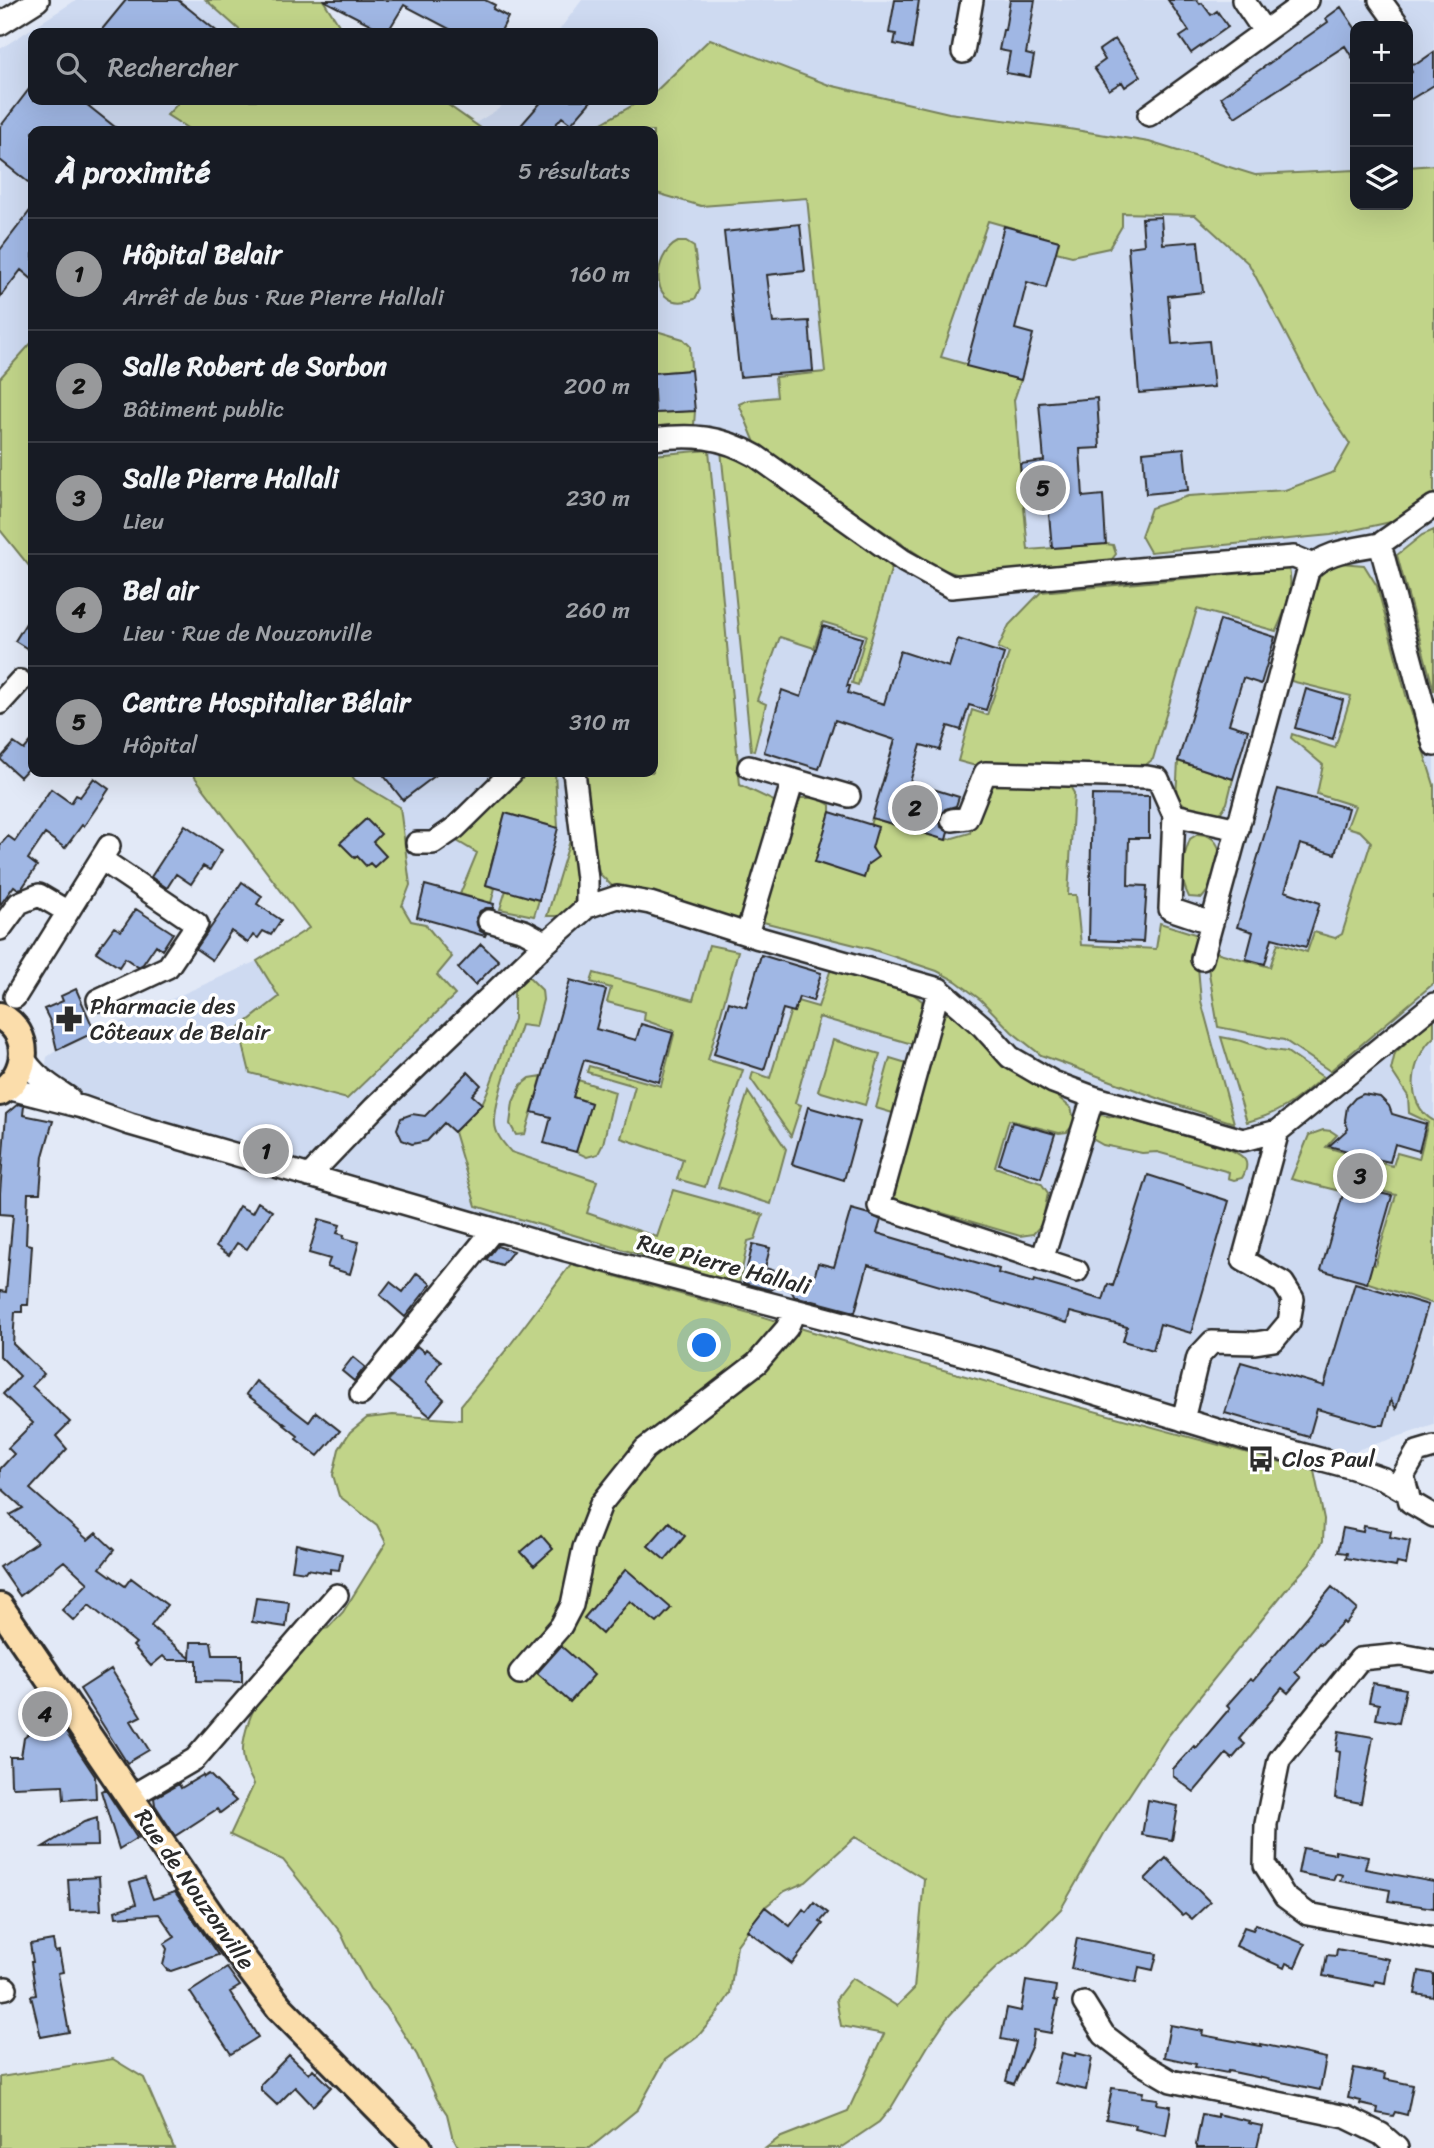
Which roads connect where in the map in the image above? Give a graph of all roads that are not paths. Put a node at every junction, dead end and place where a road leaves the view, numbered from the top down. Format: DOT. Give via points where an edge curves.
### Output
graph roads {
  1 [pos="37,0"];
  2 [pos="972,0"];
  3 [pos="1243,0"];
  4 [pos="1308,0"];
  5 [pos="1380,0"];
  6 [pos="1395,21"];
  7 [pos="0,24"];
  8 [pos="1264,31"];
  9 [pos="963,52"];
  10 [pos="1149,115"];
  11 [pos="658,439"];
  12 [pos="1434,506"];
  13 [pos="1380,544"];
  14 [pos="1313,565"];
  15 [pos="20,681"];
  16 [pos="0,703"];
  17 [pos="1434,745"];
  18 [pos="749,767"];
  19 [pos="507,777"];
  20 [pos="575,777"];
  21 [pos="793,780"];
  22 [pos="849,796"];
  23 [pos="1174,815"];
  24 [pos="952,820"];
  25 [pos="1238,829"];
  26 [pos="417,843"];
  27 [pos="587,907"];
  28 [pos="68,912"];
  29 [pos="489,921"];
  30 [pos="1212,923"];
  31 [pos="0,929"];
  32 [pos="747,934"];
  33 [pos="546,943"];
  34 [pos="1202,959"];
  35 [pos="939,989"];
  36 [pos="98,1000"];
  37 [pos="1434,1004"];
  38 [pos="8,1011"];
  39 [pos="23,1056"];
  40 [pos="4,1090"];
  41 [pos="1093,1097"];
  42 [pos="82,1107"];
  43 [pos="1278,1131"];
  44 [pos="309,1176"];
  45 [pos="494,1229"];
  46 [pos="1042,1259"];
  47 [pos="1077,1271"];
  48 [pos="796,1310"];
  49 [pos="361,1394"];
  50 [pos="1183,1420"];
  51 [pos="1425,1450"];
  52 [pos="1353,1468"];
  53 [pos="1408,1493"];
  54 [pos="1434,1516"];
  55 [pos="337,1595"];
  56 [pos="0,1607"];
  57 [pos="1434,1661"];
  58 [pos="520,1673"];
  59 [pos="130,1797"];
  60 [pos="1434,1938"];
  61 [pos="1084,2003"];
  62 [pos="418,2148"];
  63 [pos="1397,2148"];
  1 -- 7 [label="street"];
  2 -- 9 [label="street"];
  3 -- 8 [label="street"];
  4 -- 8 [label="street"];
  5 -- 6 [label="street"];
  8 -- 10 [label="street"];
  11 -- 14 [label="street" via="712,438 740,447 904,561 951,587 1294,557"];
  12 -- 13 [label="street"];
  13 -- 14 [label="street" via="1340,552"];
  13 -- 17 [label="street"];
  14 -- 25 [label="street"];
  15 -- 16 [label="street"];
  18 -- 21 [label="street"];
  19 -- 26 [label="street" via="455,828 433,843"];
  20 -- 27 [label="street"];
  21 -- 22 [label="street"];
  21 -- 32 [label="street"];
  23 -- 24 [label="street" via="1158,779 985,773 967,818"];
  23 -- 25 [label="street"];
  23 -- 30 [label="street" via="1170,909"];
  25 -- 30 [label="street"];
  27 -- 32 [label="street" via="628,899"];
  27 -- 33 [label="street"];
  28 -- 31 [label="street" via="39,895 19,903"];
  28 -- 36 [label="street" via="105,853 197,924 168,967"];
  28 -- 38 [label="street"];
  29 -- 33 [label="street"];
  30 -- 34 [label="street"];
  32 -- 35 [label="street"];
  33 -- 44 [label="street"];
  35 -- 41 [label="street" via="1010,1057 1053,1082"];
  35 -- 46 [label="street" via="879,1206"];
  37 -- 43 [label="street"];
  38 -- 39 [label="main road"];
  39 -- 40 [label="main road" via="23,1066"];
  39 -- 42 [label="street, Rue Pierre Hallali" via="43,1081"];
  40 -- 42 [label="street, Rue Pierre Hallali"];
  41 -- 43 [label="street" via="1243,1140"];
  41 -- 46 [label="street"];
  42 -- 44 [label="street, Rue Pierre Hallali"];
  43 -- 50 [label="street" via="1243,1260 1283,1283 1293,1299 1289,1322 1274,1340 1212,1342 1198,1357"];
  44 -- 45 [label="street, Rue Pierre Hallali"];
  45 -- 48 [label="street, Rue Pierre Hallali"];
  45 -- 49 [label="street"];
  46 -- 47 [label="street"];
  48 -- 50 [label="street, Rue Pierre Hallali" via="992,1362"];
  48 -- 58 [label="street" via="757,1363 645,1449 601,1504 584,1548 572,1605 561,1626"];
  50 -- 52 [label="street, Rue Pierre Hallali"];
  51 -- 52 [label="street, Rue Pierre Hallali" via="1389,1465"];
  51 -- 53 [label="street" via="1403,1476"];
  52 -- 53 [label="street, Rue Pierre Hallali"];
  53 -- 54 [label="street, Rue Pierre Hallali" via="1410,1502"];
  55 -- 59 [label="street" via="195,1759"];
  56 -- 59 [label="main road, Rue de Nouzonville"];
  57 -- 60 [label="street" via="1401,1656 1360,1659 1332,1691 1279,1760 1266,1824 1265,1865 1285,1897 1308,1914"];
  59 -- 62 [label="main road, Rue de Nouzonville" via="279,2007"];
  61 -- 63 [label="street" via="1104,2035 1171,2081 1346,2117 1381,2134"];
}
